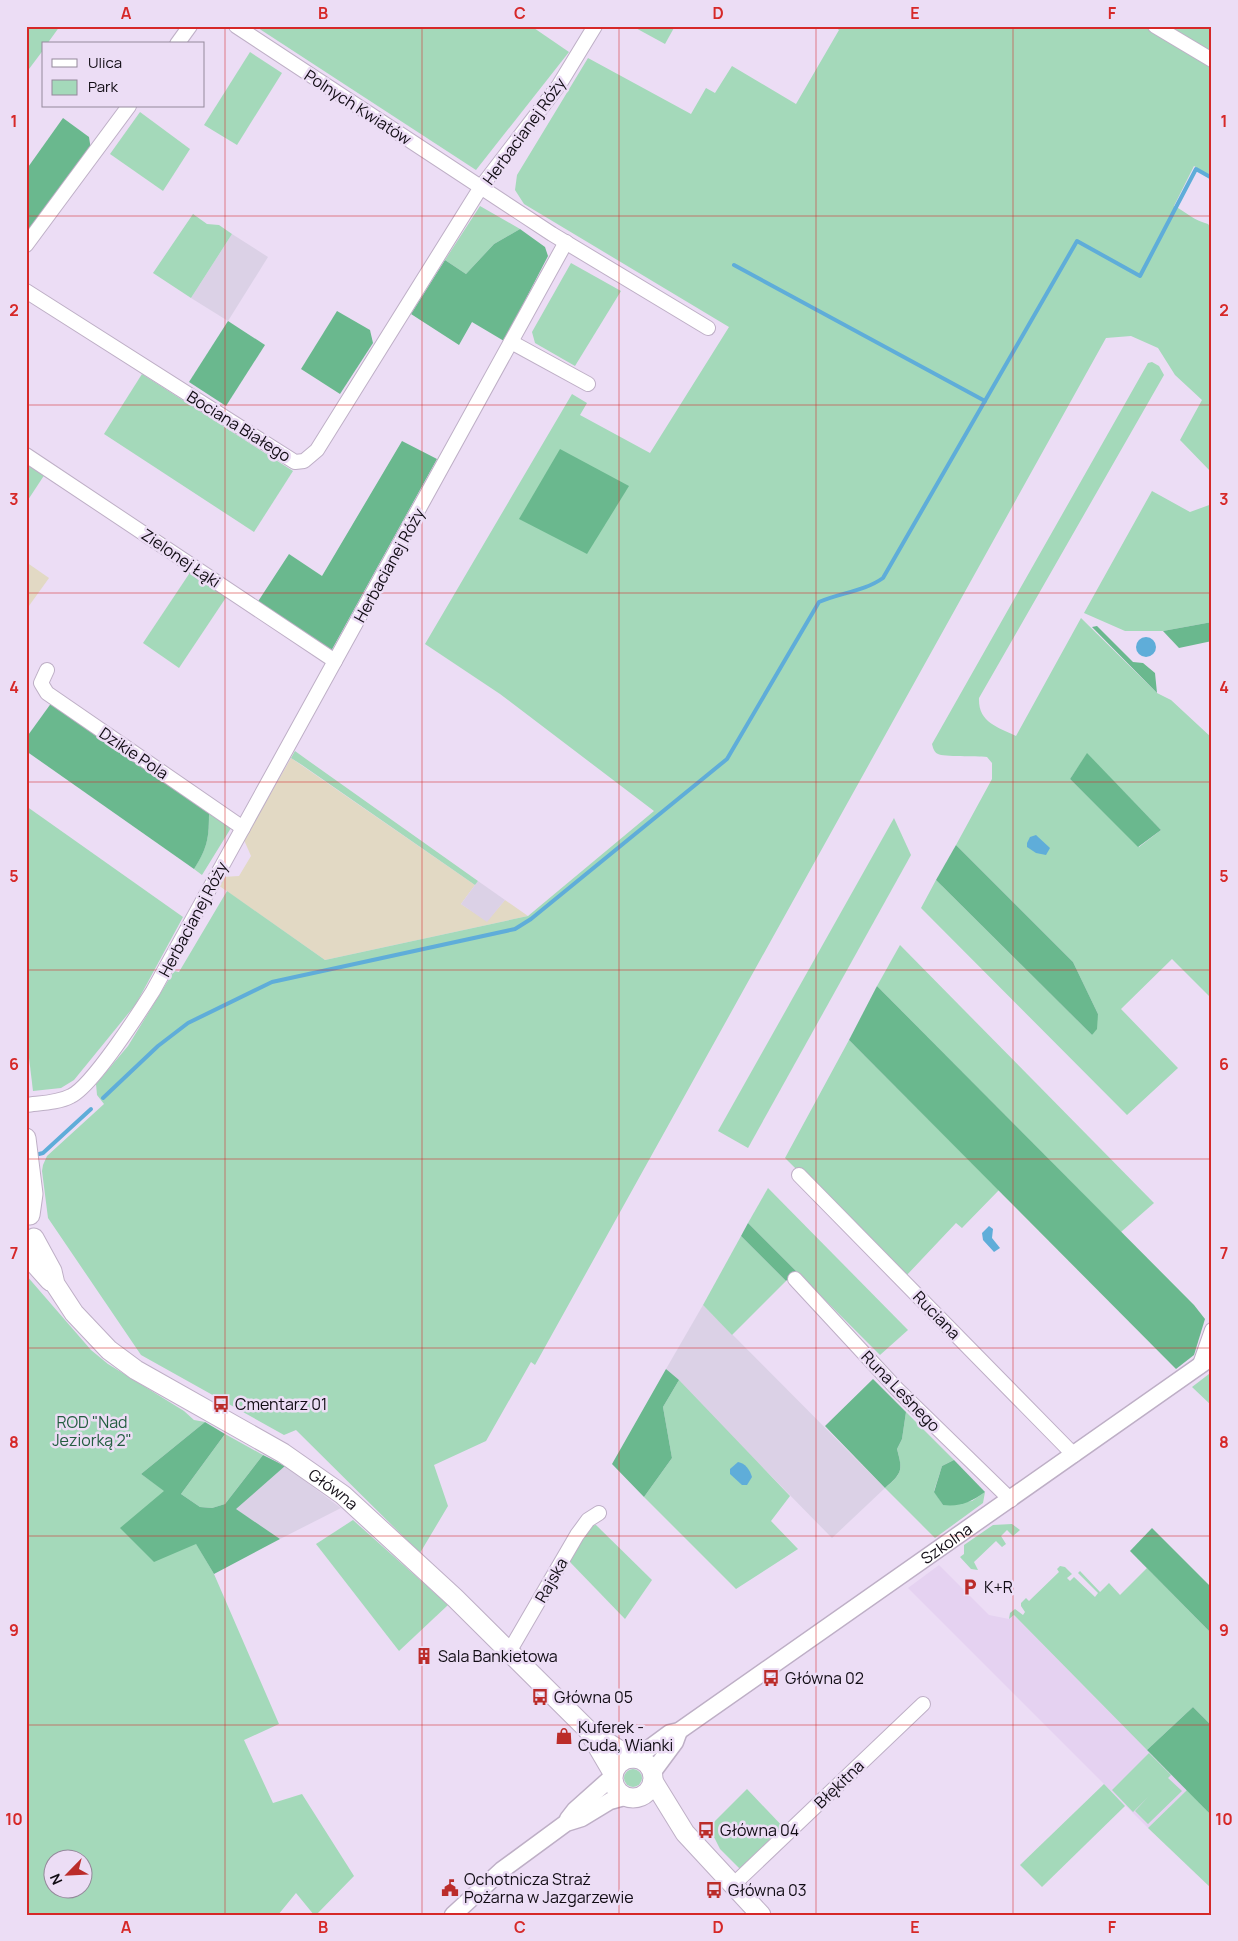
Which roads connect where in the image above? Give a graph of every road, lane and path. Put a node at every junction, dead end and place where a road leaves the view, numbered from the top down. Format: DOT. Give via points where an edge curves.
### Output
graph roads {
  1 [pos="190,26"];
  2 [pos="236,26"];
  3 [pos="595,26"];
  4 [pos="1155,26"];
  5 [pos="178,42"];
  6 [pos="1212,60"];
  7 [pos="128,108"];
  8 [pos="481,187"];
  9 [pos="566,242"];
  10 [pos="26,245"];
  11 [pos="26,291"];
  12 [pos="708,328"];
  13 [pos="512,342"];
  14 [pos="588,384"];
  15 [pos="26,455"];
  16 [pos="336,661"];
  17 [pos="47,670"];
  18 [pos="242,828"];
  19 [pos="26,1105"];
  20 [pos="26,1138"];
  21 [pos="27,1167"];
  22 [pos="799,1175"];
  23 [pos="28,1214"];
  24 [pos="29,1246"];
  25 [pos="795,1279"];
  26 [pos="1212,1330"];
  27 [pos="1206,1362"];
  28 [pos="1074,1456"];
  29 [pos="1011,1500"];
  30 [pos="599,1512"];
  31 [pos="509,1652"];
  32 [pos="924,1704"];
  33 [pos="589,1730"];
  34 [pos="679,1731"];
  35 [pos="634,1758"];
  36 [pos="612,1775"];
  37 [pos="653,1777"];
  38 [pos="631,1798"];
  39 [pos="566,1823"];
  40 [pos="685,1833"];
  41 [pos="733,1885"];
  42 [pos="453,1915"];
  43 [pos="761,1915"];
  1 -- 5 [label="street"];
  2 -- 8 [label="street, Polnych Kwiatów"];
  3 -- 8 [label="street, Herbacianej Róży" via="559,85"];
  4 -- 6 [label="street"];
  7 -- 10 [label="street"];
  8 -- 9 [label="street, Herbacianej Róży"];
  8 -- 11 [label="street, Bociana Białego" via="317,450 299,463"];
  9 -- 12 [label="street"];
  9 -- 13 [label="street, Herbacianej Róży"];
  13 -- 14 [label="street"];
  13 -- 16 [label="street, Herbacianej Róży"];
  15 -- 16 [label="street, Zielonej Łąki"];
  16 -- 18 [label="street, Herbacianej Róży"];
  17 -- 18 [label="street, Dzikie Pola" via="41,683 47,694"];
  18 -- 19 [label="street, Herbacianej Róży" via="180,944 128,1031 76,1094"];
  20 -- 21 [label="main road, Główna"];
  21 -- 23 [label="main road, Główna" via="32,1194"];
  22 -- 28 [label="street, Ruciana"];
  23 -- 24 [label="main road, Główna" via="37,1228"];
  24 -- 31 [label="main road, Główna" via="52,1271 55,1284 83,1324 108,1350 136,1370 283,1453 343,1495"];
  25 -- 29 [label="street, Runa Leśnego" via="896,1388"];
  26 -- 27 [label="street"];
  27 -- 28 [label="street, Szkolna"];
  28 -- 29 [label="street, Szkolna"];
  29 -- 34 [label="street, Szkolna"];
  30 -- 31 [label="street, Rajska" via="577,1535"];
  31 -- 33 [label="main road, Główna"];
  32 -- 41 [label="street, Błękitna"];
  33 -- 35 [label="main road, Główna"];
  33 -- 36 [label="main road, Główna"];
  34 -- 35 [label="street, Szkolna" via="670,1733"];
  34 -- 37 [label="street, Szkolna"];
  35 -- 36 [label="main road" via="620,1762"];
  35 -- 37 [label="main road" via="646,1763"];
  36 -- 38 [label="main road" via="616,1791"];
  36 -- 39 [label="street"];
  37 -- 38 [label="main road" via="646,1793"];
  37 -- 40 [label="main road"];
  38 -- 39 [label="street" via="610,1801 582,1818"];
  38 -- 40 [label="main road"];
  39 -- 42 [label="street" via="502,1870"];
  40 -- 41 [label="main road"];
  41 -- 43 [label="main road"];
}
